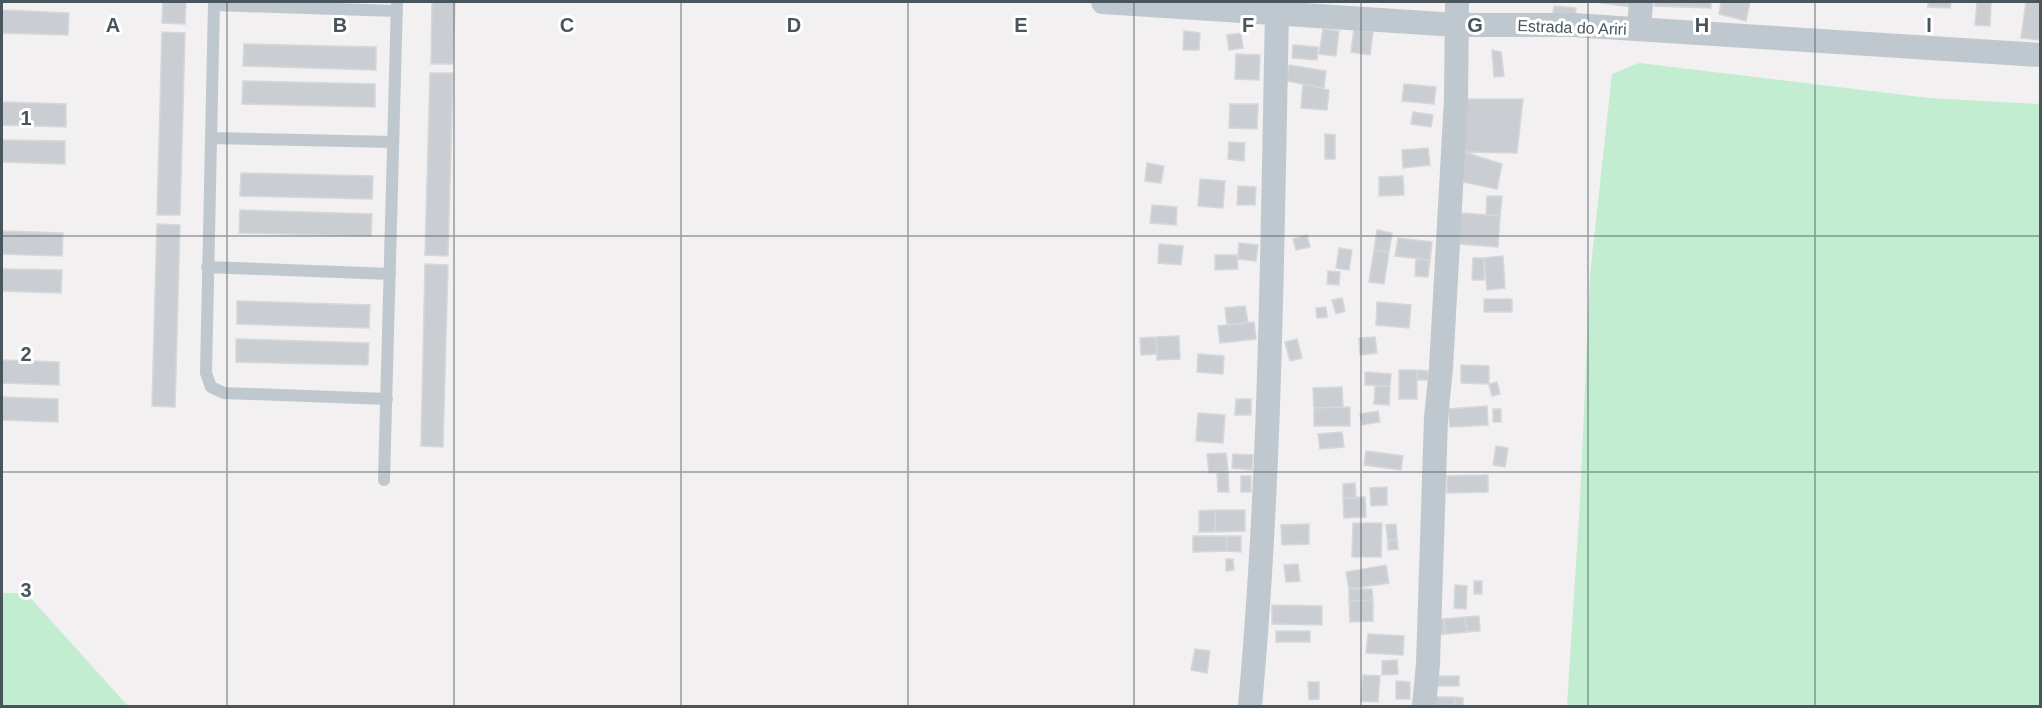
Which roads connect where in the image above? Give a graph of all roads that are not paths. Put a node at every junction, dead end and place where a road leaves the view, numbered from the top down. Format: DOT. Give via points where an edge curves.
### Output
graph roads {
  1 [pos="1103,2"];
  2 [pos="1641,2"];
  3 [pos="214,3"];
  4 [pos="397,6"];
  5 [pos="1277,12"];
  6 [pos="1457,13"];
  7 [pos="1639,29"];
  8 [pos="2040,55"];
  9 [pos="211,138"];
  10 [pos="393,142"];
  11 [pos="207,267"];
  12 [pos="390,274"];
  13 [pos="387,399"];
  14 [pos="384,480"];
  15 [pos="1250,706"];
  16 [pos="1425,706"];
  1 -- 5 [label="street, Estrada do Ariri"];
  2 -- 7 [label="street"];
  3 -- 4 [label="lane"];
  3 -- 9 [label="lane"];
  4 -- 10 [label="lane"];
  5 -- 6 [label="street, Estrada do Ariri"];
  5 -- 15 [label="street" via="1267,457"];
  6 -- 7 [label="street, Estrada do Ariri"];
  6 -- 16 [label="street"];
  7 -- 8 [label="street, Estrada do Ariri"];
  9 -- 10 [label="lane"];
  9 -- 11 [label="lane"];
  10 -- 12 [label="lane"];
  11 -- 12 [label="lane"];
  11 -- 13 [label="lane" via="206,373 211,387 224,393"];
  12 -- 13 [label="lane"];
  13 -- 14 [label="lane"];
}
